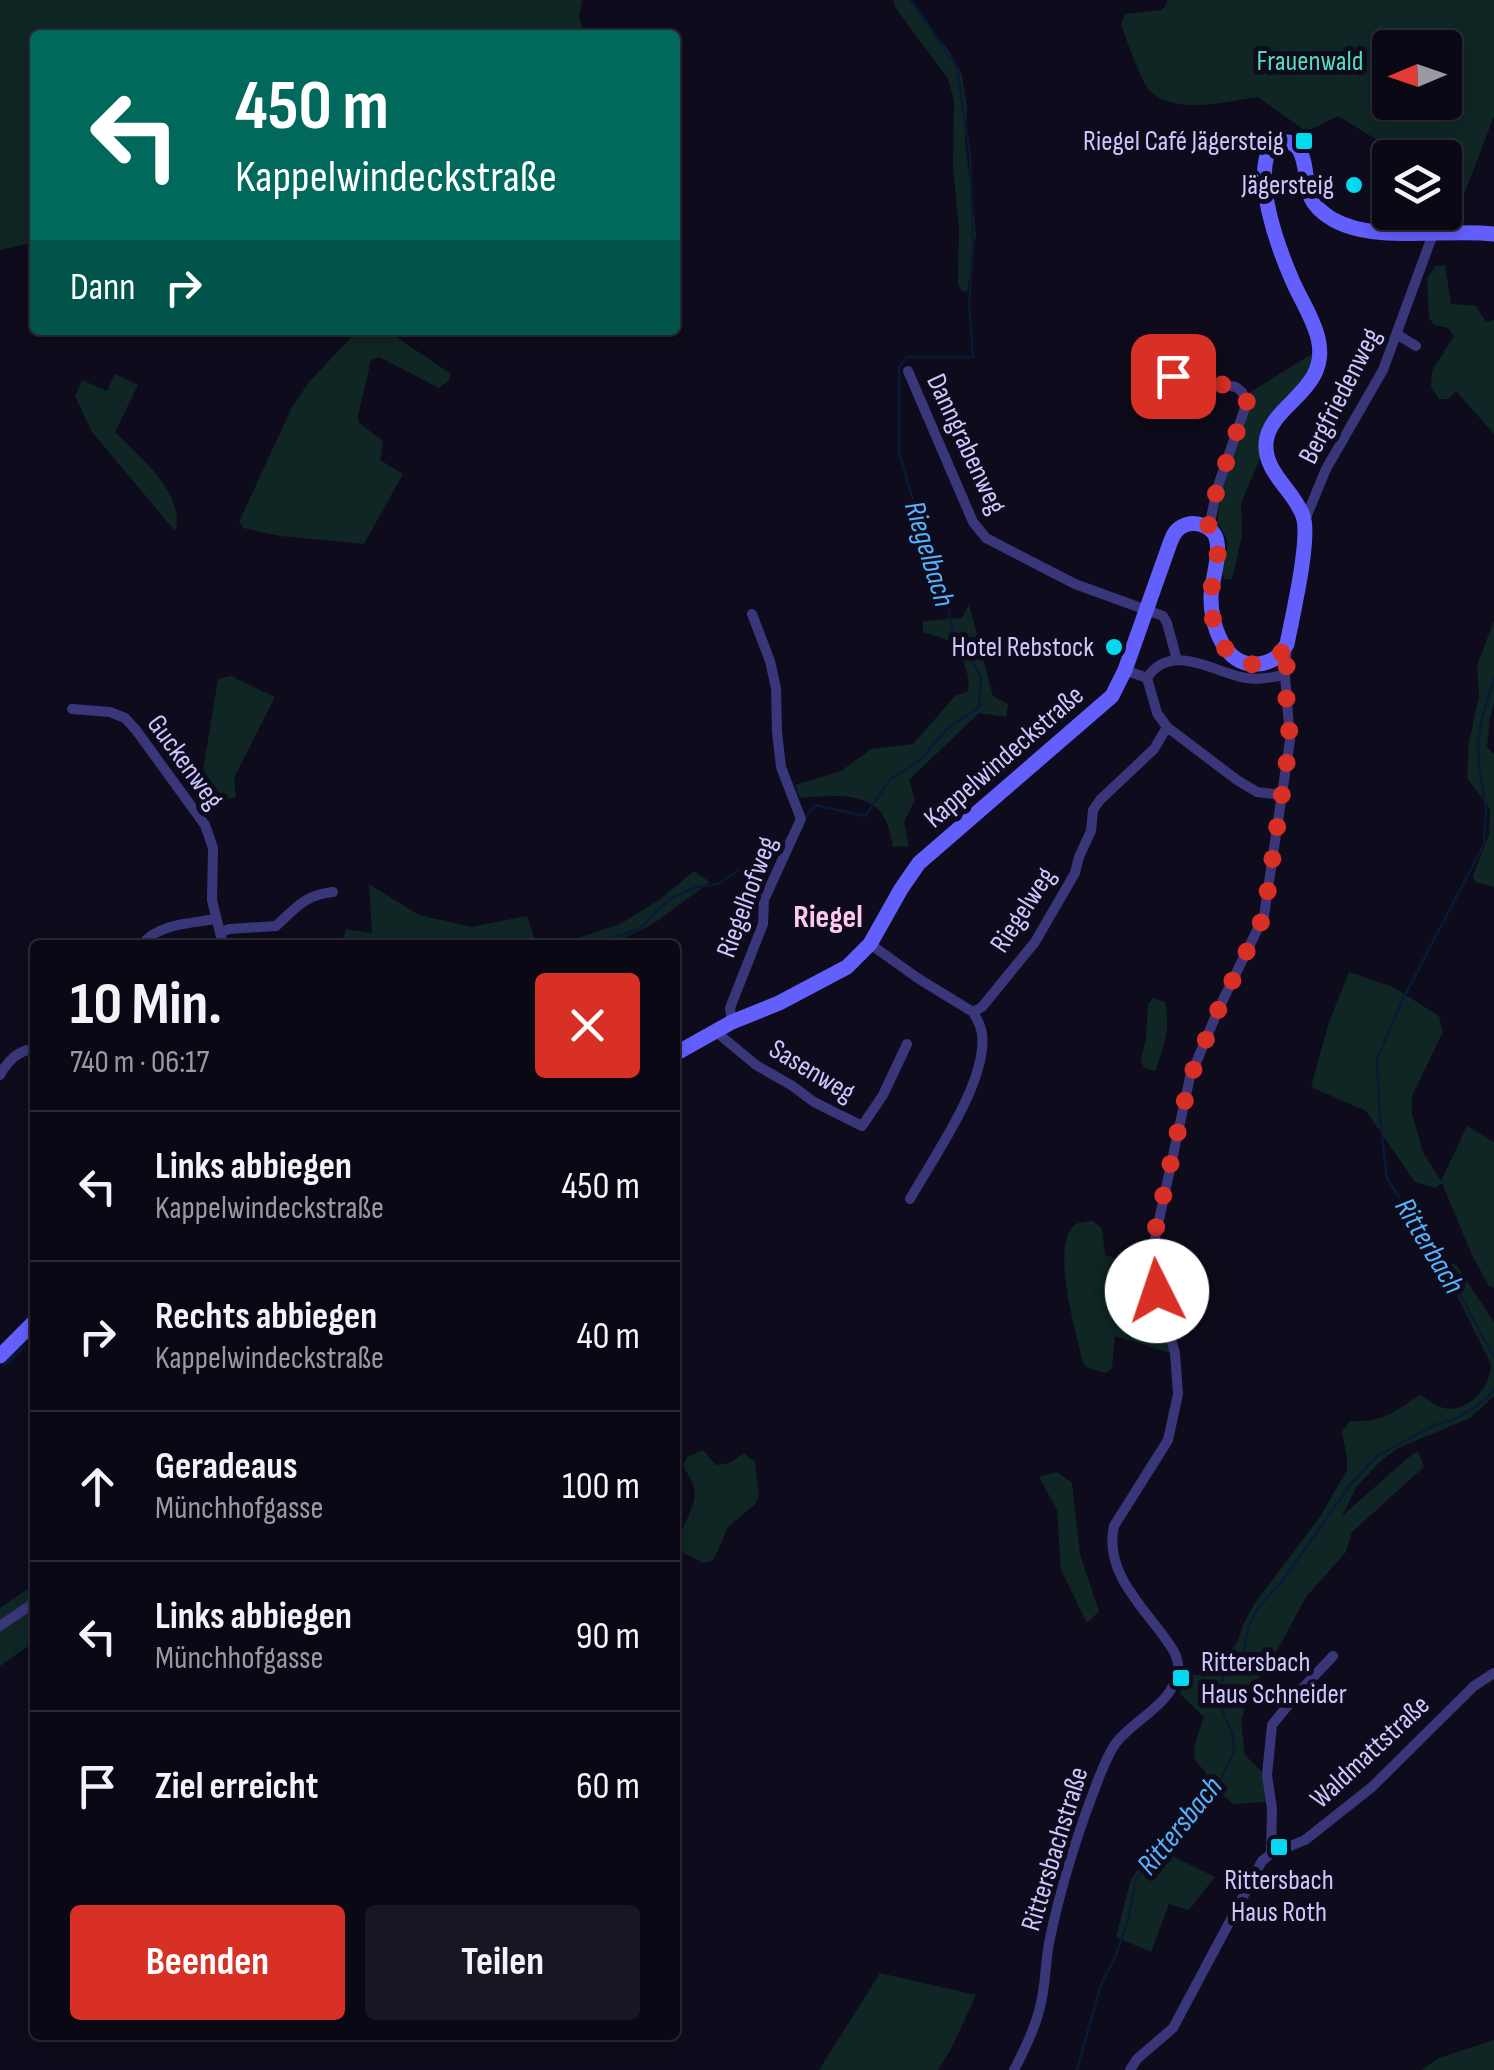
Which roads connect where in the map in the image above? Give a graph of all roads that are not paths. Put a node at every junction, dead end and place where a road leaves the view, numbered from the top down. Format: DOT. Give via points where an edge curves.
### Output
graph roads {
  1 [pos="1434,234"];
  2 [pos="1494,234"];
  3 [pos="1398,335"];
  4 [pos="1416,346"];
  5 [pos="1183,348"];
  6 [pos="908,371"];
  7 [pos="1305,521"];
  8 [pos="1208,527"];
  9 [pos="1147,610"];
  10 [pos="752,614"];
  11 [pos="1287,644"];
  12 [pos="1177,660"];
  13 [pos="1125,670"];
  14 [pos="1286,675"];
  15 [pos="1148,678"];
  16 [pos="72,710"];
  17 [pos="1167,728"];
  18 [pos="1283,795"];
  19 [pos="333,892"];
  20 [pos="216,919"];
  21 [pos="222,939"];
  22 [pos="144,940"];
  23 [pos="870,944"];
  24 [pos="973,1012"];
  25 [pos="732,1022"];
  26 [pos="715,1031"];
  27 [pos="908,1044"];
  28 [pos="30,1050"];
  29 [pos="680,1051"];
  30 [pos="0,1075"];
  31 [pos="910,1199"];
  32 [pos="30,1326"];
  33 [pos="0,1356"];
  34 [pos="30,1605"];
  35 [pos="0,1626"];
  36 [pos="1333,1656"];
  37 [pos="1494,1674"];
  38 [pos="1271,1854"];
  39 [pos="1014,2070"];
  40 [pos="1130,2070"];
  1 -- 2 [label="street"];
  1 -- 3 [label="street, Bergfriedenweg"];
  1 -- 7 [label="street" via="1357,228 1333,219 1312,201 1296,147 1281,141 1269,149 1268,206 1320,348 1308,385 1266,442 1272,469"];
  3 -- 4 [label="street"];
  3 -- 7 [label="street, Bergfriedenweg"];
  5 -- 8 [label="street" via="1173,376 1236,387 1247,402"];
  6 -- 9 [label="street, Danngrabenweg" via="986,538 1075,584"];
  7 -- 11 [label="street"];
  8 -- 9 [label="street, Kappelwindeckstraße" via="1189,524 1173,534"];
  8 -- 11 [label="street" via="1218,547 1211,598 1223,645 1238,661 1260,664 1280,656"];
  9 -- 12 [label="street" via="1163,616"];
  9 -- 13 [label="street, Kappelwindeckstraße"];
  10 -- 25 [label="street, Riegelhofweg" via="770,660 781,767 800,819 764,900 763,924 730,1008"];
  11 -- 14 [label="street, Rittersbachstraße"];
  12 -- 14 [label="street" via="1239,677"];
  12 -- 15 [label="street"];
  13 -- 15 [label="street"];
  13 -- 23 [label="street, Kappelwindeckstraße" via="1103,706 919,863"];
  14 -- 18 [label="street, Rittersbachstraße" via="1290,740"];
  15 -- 17 [label="street"];
  16 -- 20 [label="street, Guckenweg" via="125,718 199,815 213,848"];
  17 -- 18 [label="street" via="1247,786"];
  17 -- 24 [label="street, Riegelweg" via="1092,810 1074,873 1034,942"];
  18 -- 39 [label="street, Rittersbachstraße" via="1264,916 1190,1078 1155,1232 1151,1257 1177,1369 1174,1414 1168,1440 1112,1537 1124,1584 1168,1642 1178,1668 1160,1703 1116,1742 1103,1768 1063,1881 1040,2011"];
  19 -- 21 [label="street" via="297,905 276,926 230,929"];
  20 -- 21 [label="street, Guckenweg"];
  20 -- 22 [label="street"];
  23 -- 24 [label="street"];
  23 -- 25 [label="street, Kappelwindeckstraße" via="830,977"];
  24 -- 31 [label="street" via="983,1047 975,1082"];
  25 -- 26 [label="street, Kappelwindeckstraße"];
  26 -- 27 [label="street, Sasenweg" via="756,1065 862,1126"];
  26 -- 29 [label="street, Kappelwindeckstraße"];
  28 -- 30 [label="street" via="13,1056"];
  32 -- 33 [label="street"];
  34 -- 35 [label="street"];
  36 -- 38 [label="street, Waldmattstraße" via="1272,1725"];
  37 -- 38 [label="street, Waldmattstraße" via="1338,1816"];
  38 -- 40 [label="street" via="1174,2028"];
}
